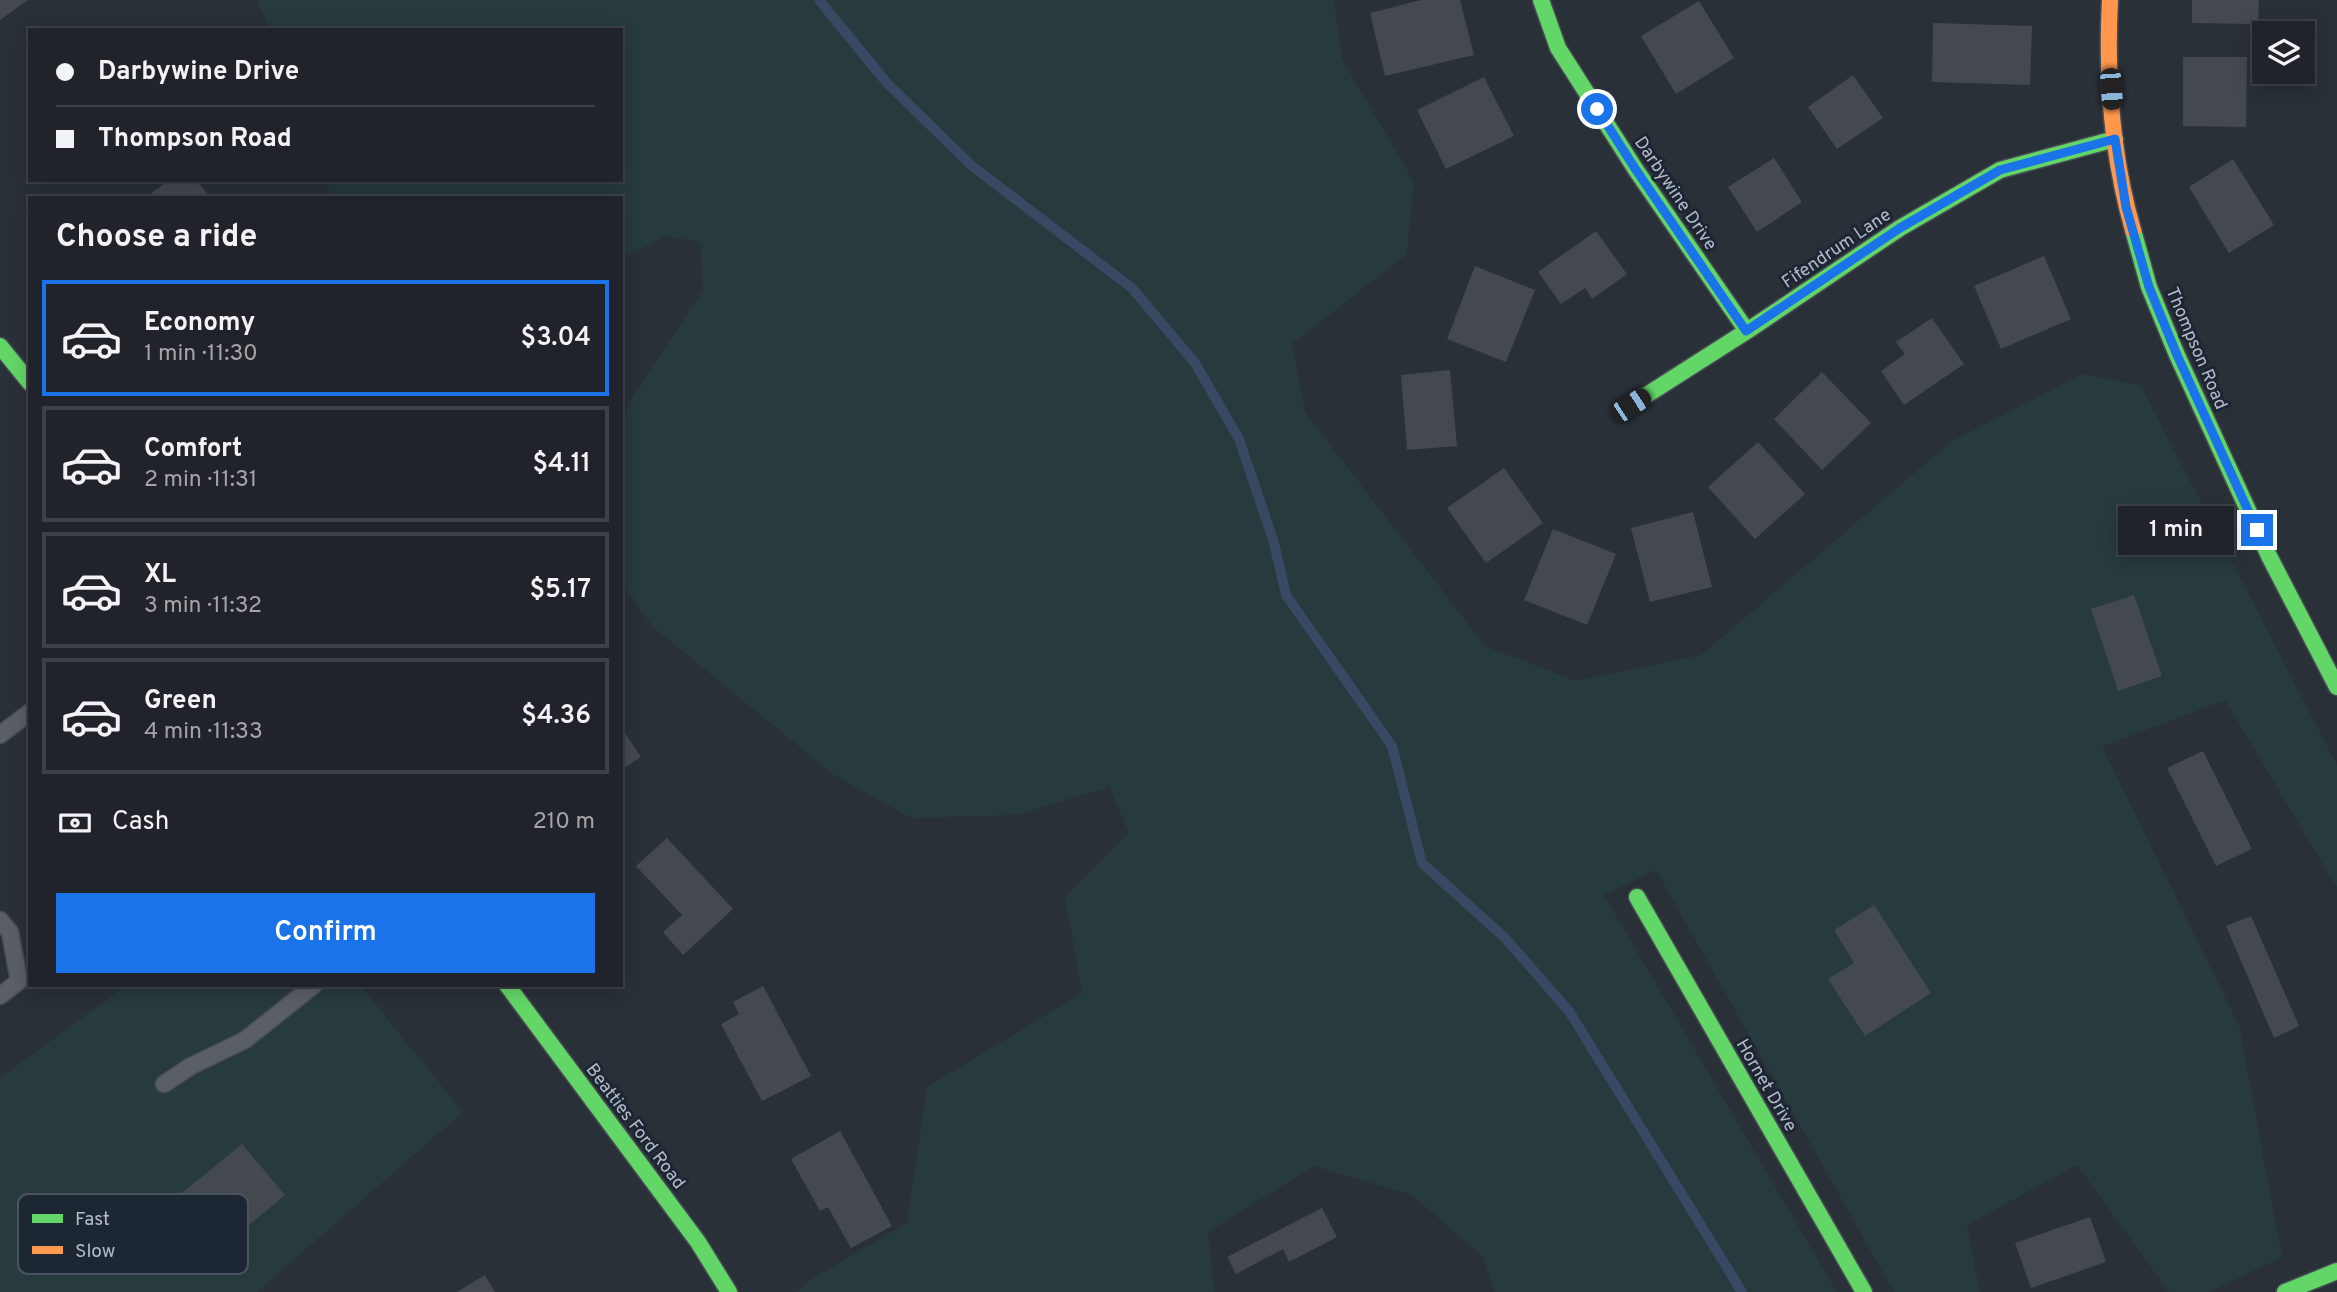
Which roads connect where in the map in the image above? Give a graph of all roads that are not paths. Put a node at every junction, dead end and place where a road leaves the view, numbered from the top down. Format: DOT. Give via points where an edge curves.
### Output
graph roads {
  1 [pos="1541,0"];
  2 [pos="2110,0"];
  3 [pos="2115,139"];
  4 [pos="1746,331"];
  5 [pos="0,346"];
  6 [pos="28,381"];
  7 [pos="1631,405"];
  8 [pos="2337,687"];
  9 [pos="28,714"];
  10 [pos="0,735"];
  11 [pos="1637,897"];
  12 [pos="0,920"];
  13 [pos="311,987"];
  14 [pos="508,987"];
  15 [pos="0,996"];
  16 [pos="164,1084"];
  17 [pos="2337,1271"];
  18 [pos="729,1292"];
  19 [pos="1864,1292"];
  20 [pos="2285,1292"];
  1 -- 4 [label="street, Darbywine Drive" via="1558,48"];
  2 -- 3 [label="street, Thompson Road"];
  3 -- 4 [label="street, Fifendrum Lane" via="2000,170 1900,228"];
  3 -- 8 [label="street, Thompson Road" via="2126,207 2154,299 2269,555"];
  4 -- 7 [label="street, Fifendrum Lane"];
  5 -- 6 [label="street"];
  9 -- 10 [label="lane"];
  11 -- 19 [label="street, Hornet Drive"];
  12 -- 15 [label="lane" via="10,932 19,981"];
  13 -- 16 [label="lane" via="245,1040"];
  14 -- 18 [label="street, Beatties Ford Road" via="698,1242"];
  17 -- 20 [label="street"];
}
